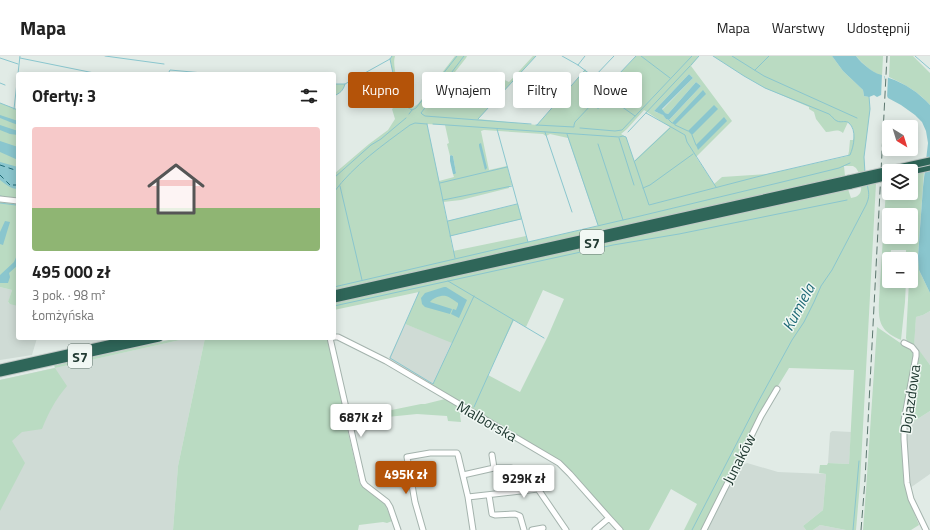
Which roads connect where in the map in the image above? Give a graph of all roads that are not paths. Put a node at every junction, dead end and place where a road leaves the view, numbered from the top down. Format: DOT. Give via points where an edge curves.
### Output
graph roads {
  1 [pos="930,161"];
  2 [pos="930,167"];
  3 [pos="918,170"];
  4 [pos="882,177"];
  5 [pos="850,182"];
  6 [pos="0,199"];
  7 [pos="16,201"];
  8 [pos="336,294"];
  9 [pos="336,299"];
  10 [pos="336,337"];
  11 [pos="126,340"];
  12 [pos="150,340"];
  13 [pos="331,340"];
  14 [pos="904,343"];
  15 [pos="0,366"];
  16 [pos="0,373"];
  17 [pos="777,389"];
  18 [pos="492,455"];
  19 [pos="494,468"];
  20 [pos="511,468"];
  21 [pos="463,475"];
  22 [pos="490,495"];
  23 [pos="468,497"];
  24 [pos="609,518"];
  25 [pos="543,528"];
  26 [pos="398,530"];
  27 [pos="423,530"];
  28 [pos="473,530"];
  29 [pos="524,530"];
  30 [pos="532,530"];
  31 [pos="566,530"];
  32 [pos="595,530"];
  33 [pos="620,530"];
  34 [pos="704,530"];
  35 [pos="926,530"];
  1 -- 5 [label="highway, S7, bridge"];
  2 -- 3 [label="highway"];
  4 -- 5 [label="highway, S7, bridge"];
  5 -- 8 [label="highway, S7"];
  5 -- 9 [label="highway, S7"];
  6 -- 7 [label="street"];
  10 -- 24 [label="street, Malborska" via="386,361 559,463"];
  11 -- 15 [label="highway, S7"];
  12 -- 16 [label="highway, S7"];
  13 -- 26 [label="street" via="363,482 387,502"];
  14 -- 35 [label="street, Dojazdowa" via="916,352 904,421 906,476 912,499"];
  17 -- 34 [label="street, Junaków"];
  18 -- 19 [label="street"];
  19 -- 20 [label="street"];
  19 -- 21 [label="street"];
  21 -- 23 [label="street"];
  21 -- 27 [label="street" via="457,453 407,457"];
  22 -- 23 [label="street"];
  22 -- 29 [label="street" via="492,514 520,516"];
  22 -- 31 [label="street" via="538,489"];
  23 -- 28 [label="street"];
  24 -- 32 [label="street"];
  24 -- 33 [label="street, Malborska"];
  25 -- 30 [label="street"];
}
